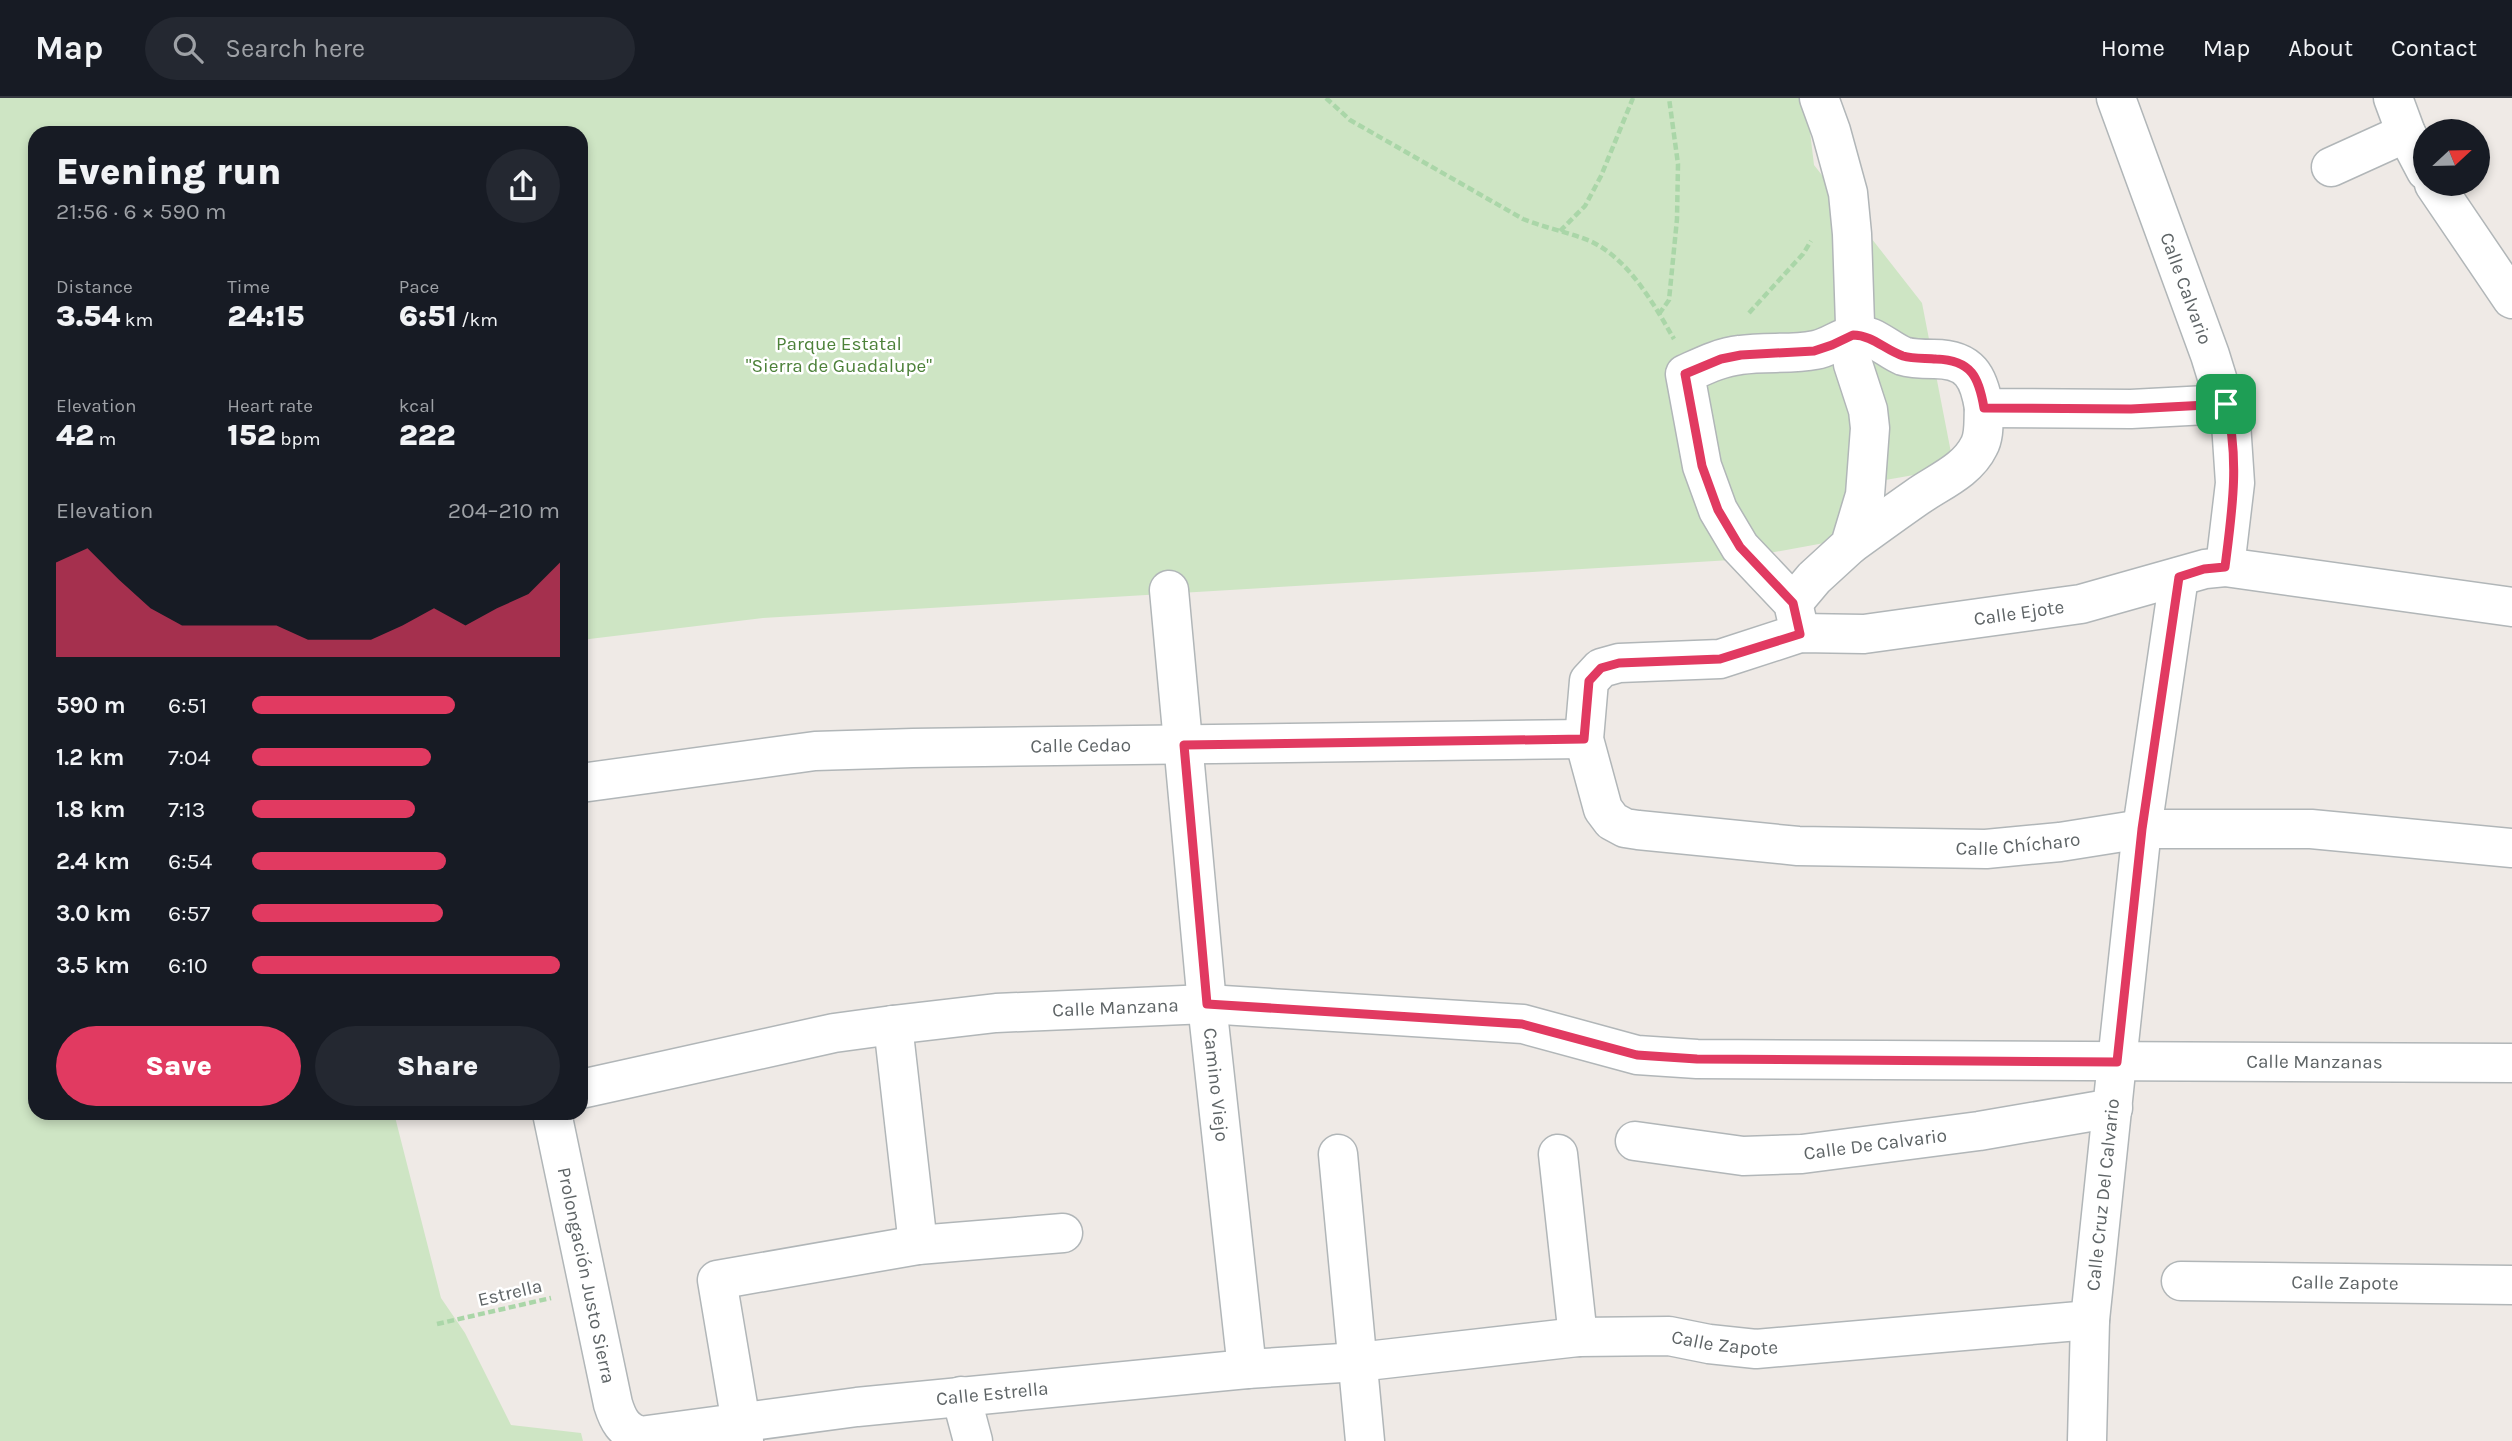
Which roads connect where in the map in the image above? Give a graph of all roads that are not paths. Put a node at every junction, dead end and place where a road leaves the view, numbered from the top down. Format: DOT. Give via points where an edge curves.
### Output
graph roads {
  1 [pos="1819,98"];
  2 [pos="2116,98"];
  3 [pos="2400,115"];
  4 [pos="2413,143"];
  5 [pos="2331,167"];
  6 [pos="2442,196"];
  7 [pos="2512,299"];
  8 [pos="1853,335"];
  9 [pos="2226,404"];
  10 [pos="1984,408"];
  11 [pos="1850,545"];
  12 [pos="2225,567"];
  13 [pos="2179,577"];
  14 [pos="1169,590"];
  15 [pos="2512,607"];
  16 [pos="1796,618"];
  17 [pos="1584,739"];
  18 [pos="1184,745"];
  19 [pos="588,782"];
  20 [pos="2142,829"];
  21 [pos="2512,848"];
  22 [pos="1207,1004"];
  23 [pos="892,1025"];
  24 [pos="2117,1062"];
  25 [pos="2512,1063"];
  26 [pos="588,1087"];
  27 [pos="2113,1108"];
  28 [pos="553,1120"];
  29 [pos="1635,1141"];
  30 [pos="1338,1154"];
  31 [pos="1558,1154"];
  32 [pos="1063,1233"];
  33 [pos="918,1245"];
  34 [pos="2181,1281"];
  35 [pos="2512,1285"];
  36 [pos="2090,1320"];
  37 [pos="1578,1337"];
  38 [pos="1358,1362"];
  39 [pos="1247,1369"];
  40 [pos="961,1396"];
  41 [pos="742,1431"];
  42 [pos="630,1433"];
  43 [pos="974,1441"];
  44 [pos="1365,1441"];
  45 [pos="2087,1441"];
  1 -- 8 [label="street" via="1848,193"];
  2 -- 9 [label="street, Calle Calvario"];
  3 -- 4 [label="street"];
  3 -- 5 [label="street"];
  6 -- 7 [label="street"];
  8 -- 10 [label="street" via="1866,336 1906,357 1953,362 1966,368 1981,387"];
  8 -- 11 [label="street" via="1853,364 1870,428 1865,495"];
  8 -- 16 [label="street" via="1814,351 1741,355 1685,374 1702,466 1718,510 1740,547"];
  9 -- 10 [label="street"];
  9 -- 12 [label="street, Calle Calvario" via="2235,483"];
  10 -- 11 [label="street" via="1983,435 1970,458 1952,476"];
  11 -- 16 [label="street" via="1814,578"];
  12 -- 13 [label="street, Calle Ejote"];
  12 -- 15 [label="street, Calle Ejote"];
  13 -- 16 [label="street, Calle Ejote" via="2081,604 1864,634"];
  13 -- 20 [label="street, Calle Cruz Del Calvario"];
  14 -- 18 [label="street, Camino Viejo"];
  16 -- 17 [label="street, Calle Ejote" via="1720,659 1619,663 1601,668 1589,681"];
  17 -- 18 [label="street, Calle Cedao"];
  17 -- 20 [label="street, Calle Chícharo" via="1603,809 1625,828 1798,846 1986,849"];
  18 -- 19 [label="street, Calle Cedao" via="815,751"];
  18 -- 22 [label="street, Camino Viejo"];
  20 -- 21 [label="street, Calle Chícharo" via="2311,829"];
  20 -- 24 [label="street, Calle Cruz Del Calvario"];
  22 -- 23 [label="street, Calle Manzana" via="996,1013"];
  22 -- 24 [label="street, Calle Manzana" via="1522,1024 1637,1055 1697,1059"];
  22 -- 39 [label="street, Camino Viejo"];
  23 -- 26 [label="street, Calle Manzana" via="834,1033"];
  23 -- 33 [label="street"];
  24 -- 25 [label="street, Calle Manzanas"];
  24 -- 27 [label="street, Calle Cruz Del Calvario"];
  27 -- 29 [label="street, Calle De Calvario" via="1802,1154 1743,1156"];
  27 -- 36 [label="street, Calle Cruz Del Calvario"];
  28 -- 42 [label="street, Prolongación Justo Sierra" via="612,1404"];
  30 -- 38 [label="street"];
  31 -- 37 [label="street"];
  32 -- 33 [label="street"];
  33 -- 41 [label="street" via="717,1280"];
  34 -- 35 [label="street, Calle Zapote"];
  36 -- 37 [label="street, Calle Zapote" via="1756,1349 1669,1336"];
  36 -- 45 [label="street, Calle Cruz Del Calvario"];
  37 -- 38 [label="street, Calle Zapote"];
  38 -- 39 [label="street, Calle Estrella"];
  38 -- 44 [label="street"];
  39 -- 40 [label="street, Calle Estrella"];
  40 -- 41 [label="street, Calle Estrella"];
  40 -- 43 [label="street"];
  41 -- 42 [label="street, Calle Estrella"];
}
